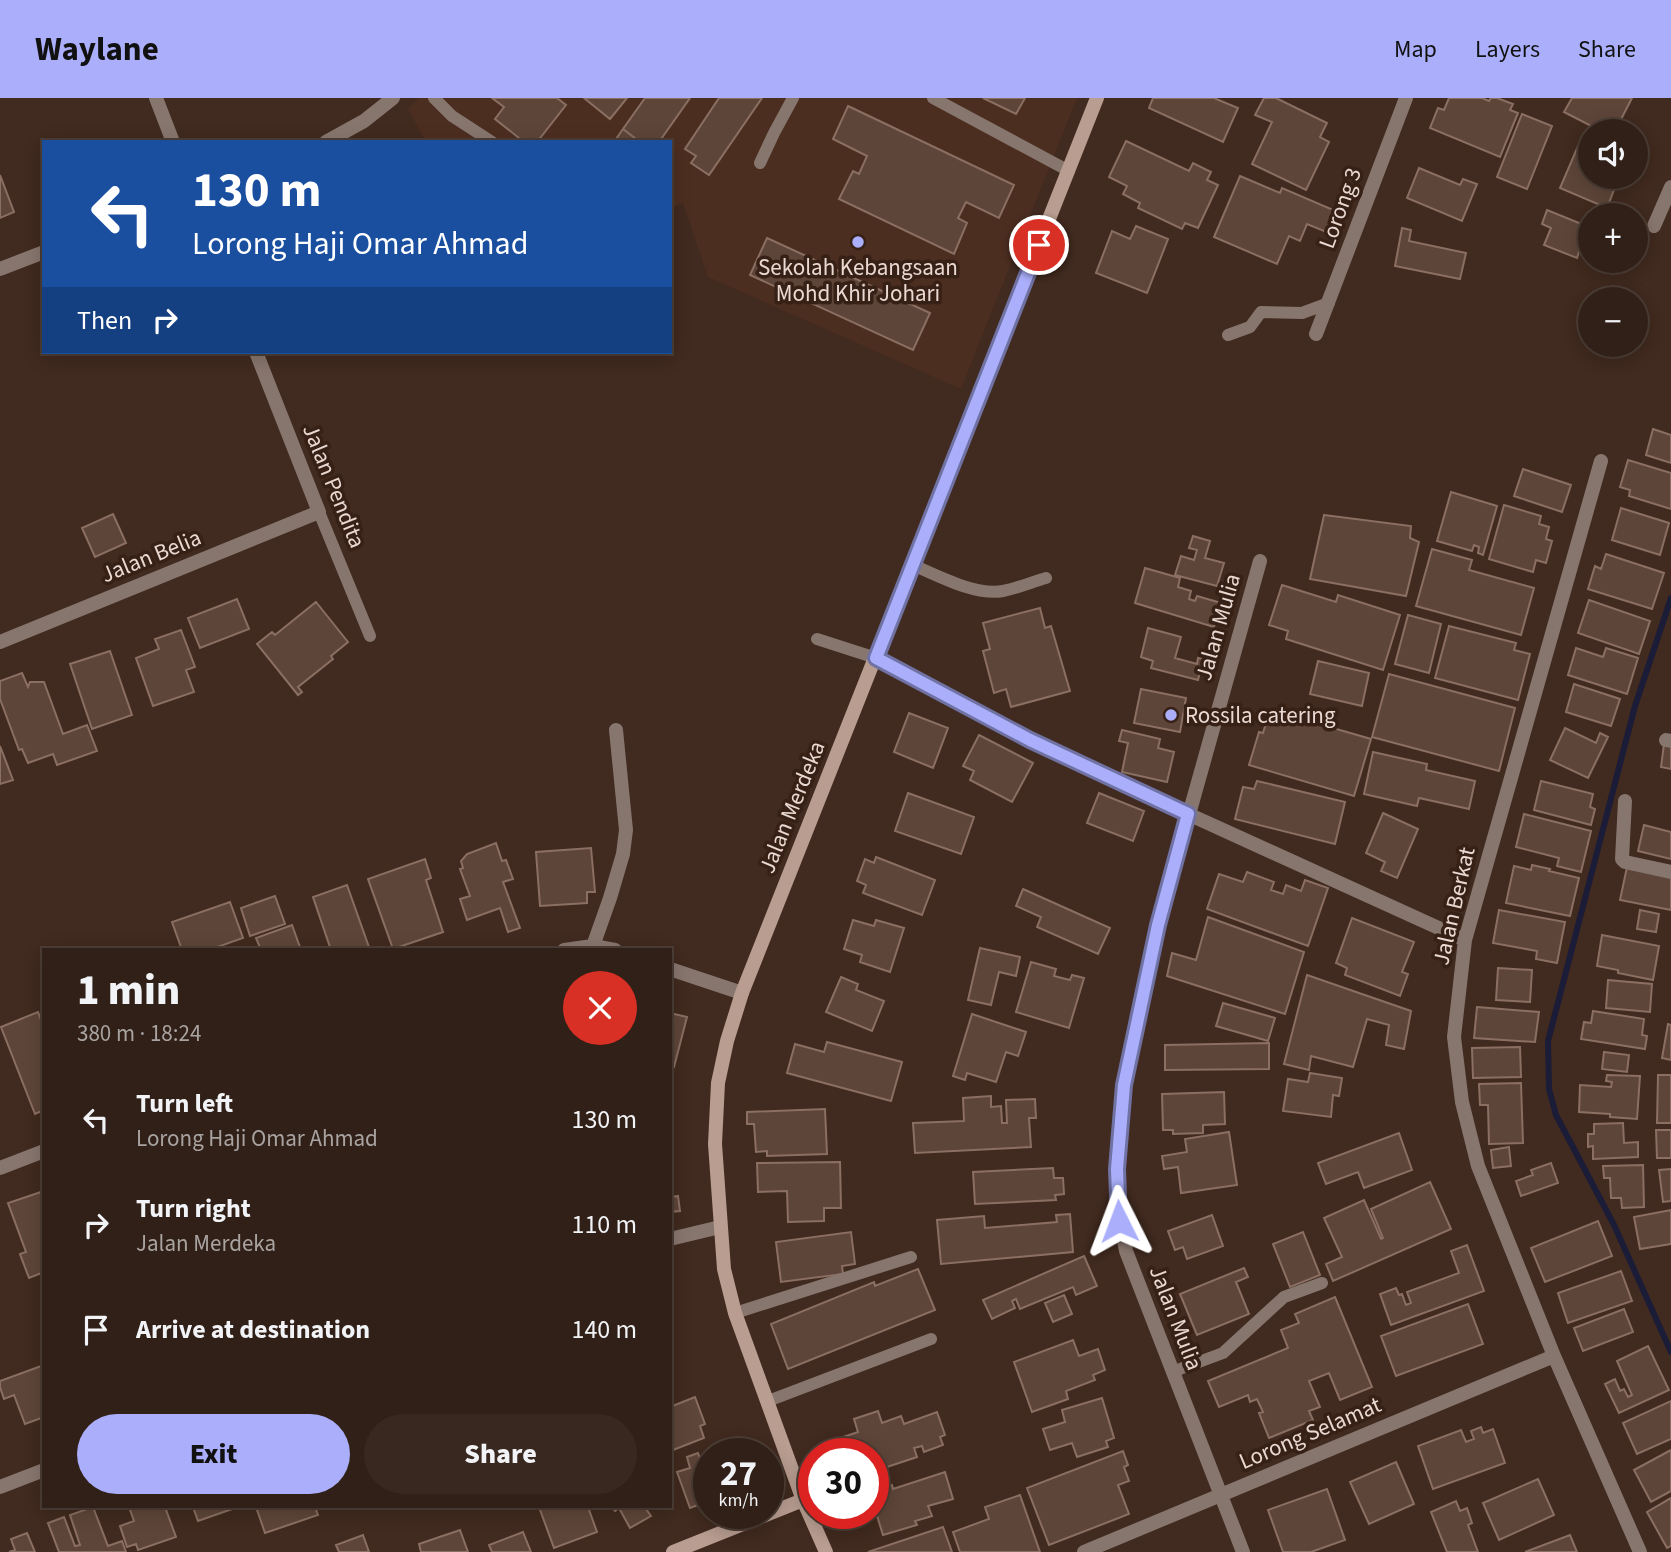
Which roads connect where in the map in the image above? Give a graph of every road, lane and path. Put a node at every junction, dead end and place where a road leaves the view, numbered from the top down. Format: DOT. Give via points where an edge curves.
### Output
graph roads {
  1 [pos="156,98"];
  2 [pos="393,98"];
  3 [pos="434,98"];
  4 [pos="793,98"];
  5 [pos="933,98"];
  6 [pos="1097,98"];
  7 [pos="1406,98"];
  8 [pos="172,140"];
  9 [pos="330,140"];
  10 [pos="489,140"];
  11 [pos="760,163"];
  12 [pos="1069,171"];
  13 [pos="1671,187"];
  14 [pos="1654,226"];
  15 [pos="42,253"];
  16 [pos="0,269"];
  17 [pos="1329,303"];
  18 [pos="1316,334"];
  19 [pos="1228,335"];
  20 [pos="257,354"];
  21 [pos="1601,461"];
  22 [pos="319,512"];
  23 [pos="1260,561"];
  24 [pos="913,565"];
  25 [pos="1046,578"];
  26 [pos="370,636"];
  27 [pos="817,639"];
  28 [pos="0,642"];
  29 [pos="876,658"];
  30 [pos="616,730"];
  31 [pos="1625,801"];
  32 [pos="1188,814"];
  33 [pos="1671,872"];
  34 [pos="1465,940"];
  35 [pos="593,946"];
  36 [pos="578,948"];
  37 [pos="604,948"];
  38 [pos="672,970"];
  39 [pos="742,993"];
  40 [pos="42,1152"];
  41 [pos="0,1168"];
  42 [pos="720,1227"];
  43 [pos="672,1239"];
  44 [pos="911,1257"];
  45 [pos="1322,1283"];
  46 [pos="735,1314"];
  47 [pos="931,1339"];
  48 [pos="1553,1356"];
  49 [pos="1172,1372"];
  50 [pos="768,1401"];
  51 [pos="42,1471"];
  52 [pos="798,1486"];
  53 [pos="0,1487"];
  54 [pos="1220,1495"];
  55 [pos="798,1502"];
  56 [pos="816,1529"];
  57 [pos="673,1552"];
  58 [pos="826,1552"];
  59 [pos="1084,1552"];
  60 [pos="1243,1552"];
  61 [pos="1640,1552"];
  1 -- 8 [label="street"];
  2 -- 9 [label="street"];
  3 -- 10 [label="lane"];
  4 -- 11 [label="lane"];
  5 -- 12 [label="lane"];
  6 -- 12 [label="street, Jalan Merdeka"];
  7 -- 17 [label="street, Lorong 3"];
  12 -- 24 [label="street, Jalan Merdeka"];
  13 -- 14 [label="street"];
  15 -- 16 [label="street"];
  17 -- 18 [label="street, Lorong 3"];
  17 -- 19 [label="lane" via="1302,313 1261,312 1250,327"];
  20 -- 22 [label="street, Jalan Pendita"];
  21 -- 34 [label="street, Jalan Berkat"];
  22 -- 26 [label="lane, Jalan Pendita"];
  22 -- 28 [label="street, Jalan Belia"];
  23 -- 32 [label="street, Jalan Mulia"];
  24 -- 25 [label="lane" via="958,585 1001,592"];
  24 -- 29 [label="street, Jalan Merdeka"];
  27 -- 29 [label="lane"];
  29 -- 32 [label="street" via="1030,740"];
  29 -- 39 [label="street, Jalan Merdeka"];
  30 -- 35 [label="street" via="626,831 614,887"];
  31 -- 33 [label="street" via="1622,859"];
  32 -- 34 [label="street"];
  32 -- 49 [label="street, Jalan Mulia" via="1158,925 1124,1085 1117,1169 1119,1221 1126,1251"];
  34 -- 48 [label="street, Jalan Berkat" via="1454,1037 1462,1102 1478,1166"];
  35 -- 36 [label="street"];
  35 -- 37 [label="street"];
  38 -- 39 [label="street"];
  39 -- 42 [label="street, Jalan Merdeka" via="718,1083 715,1144"];
  40 -- 41 [label="street"];
  42 -- 43 [label="street"];
  42 -- 46 [label="street, Jalan Merdeka"];
  44 -- 46 [label="lane"];
  45 -- 49 [label="lane" via="1284,1297 1223,1353"];
  46 -- 50 [label="street, Jalan Merdeka"];
  47 -- 50 [label="lane"];
  48 -- 54 [label="street, Lorong Selamat"];
  48 -- 61 [label="street, Jalan Berkat"];
  49 -- 54 [label="street, Jalan Mulia"];
  50 -- 52 [label="street, Jalan Merdeka"];
  51 -- 53 [label="street"];
  54 -- 59 [label="street, Lorong Selamat"];
  54 -- 60 [label="street, Jalan Mulia"];
  55 -- 57 [label="street"];
  56 -- 58 [label="street, Jalan Merdeka"];
}
